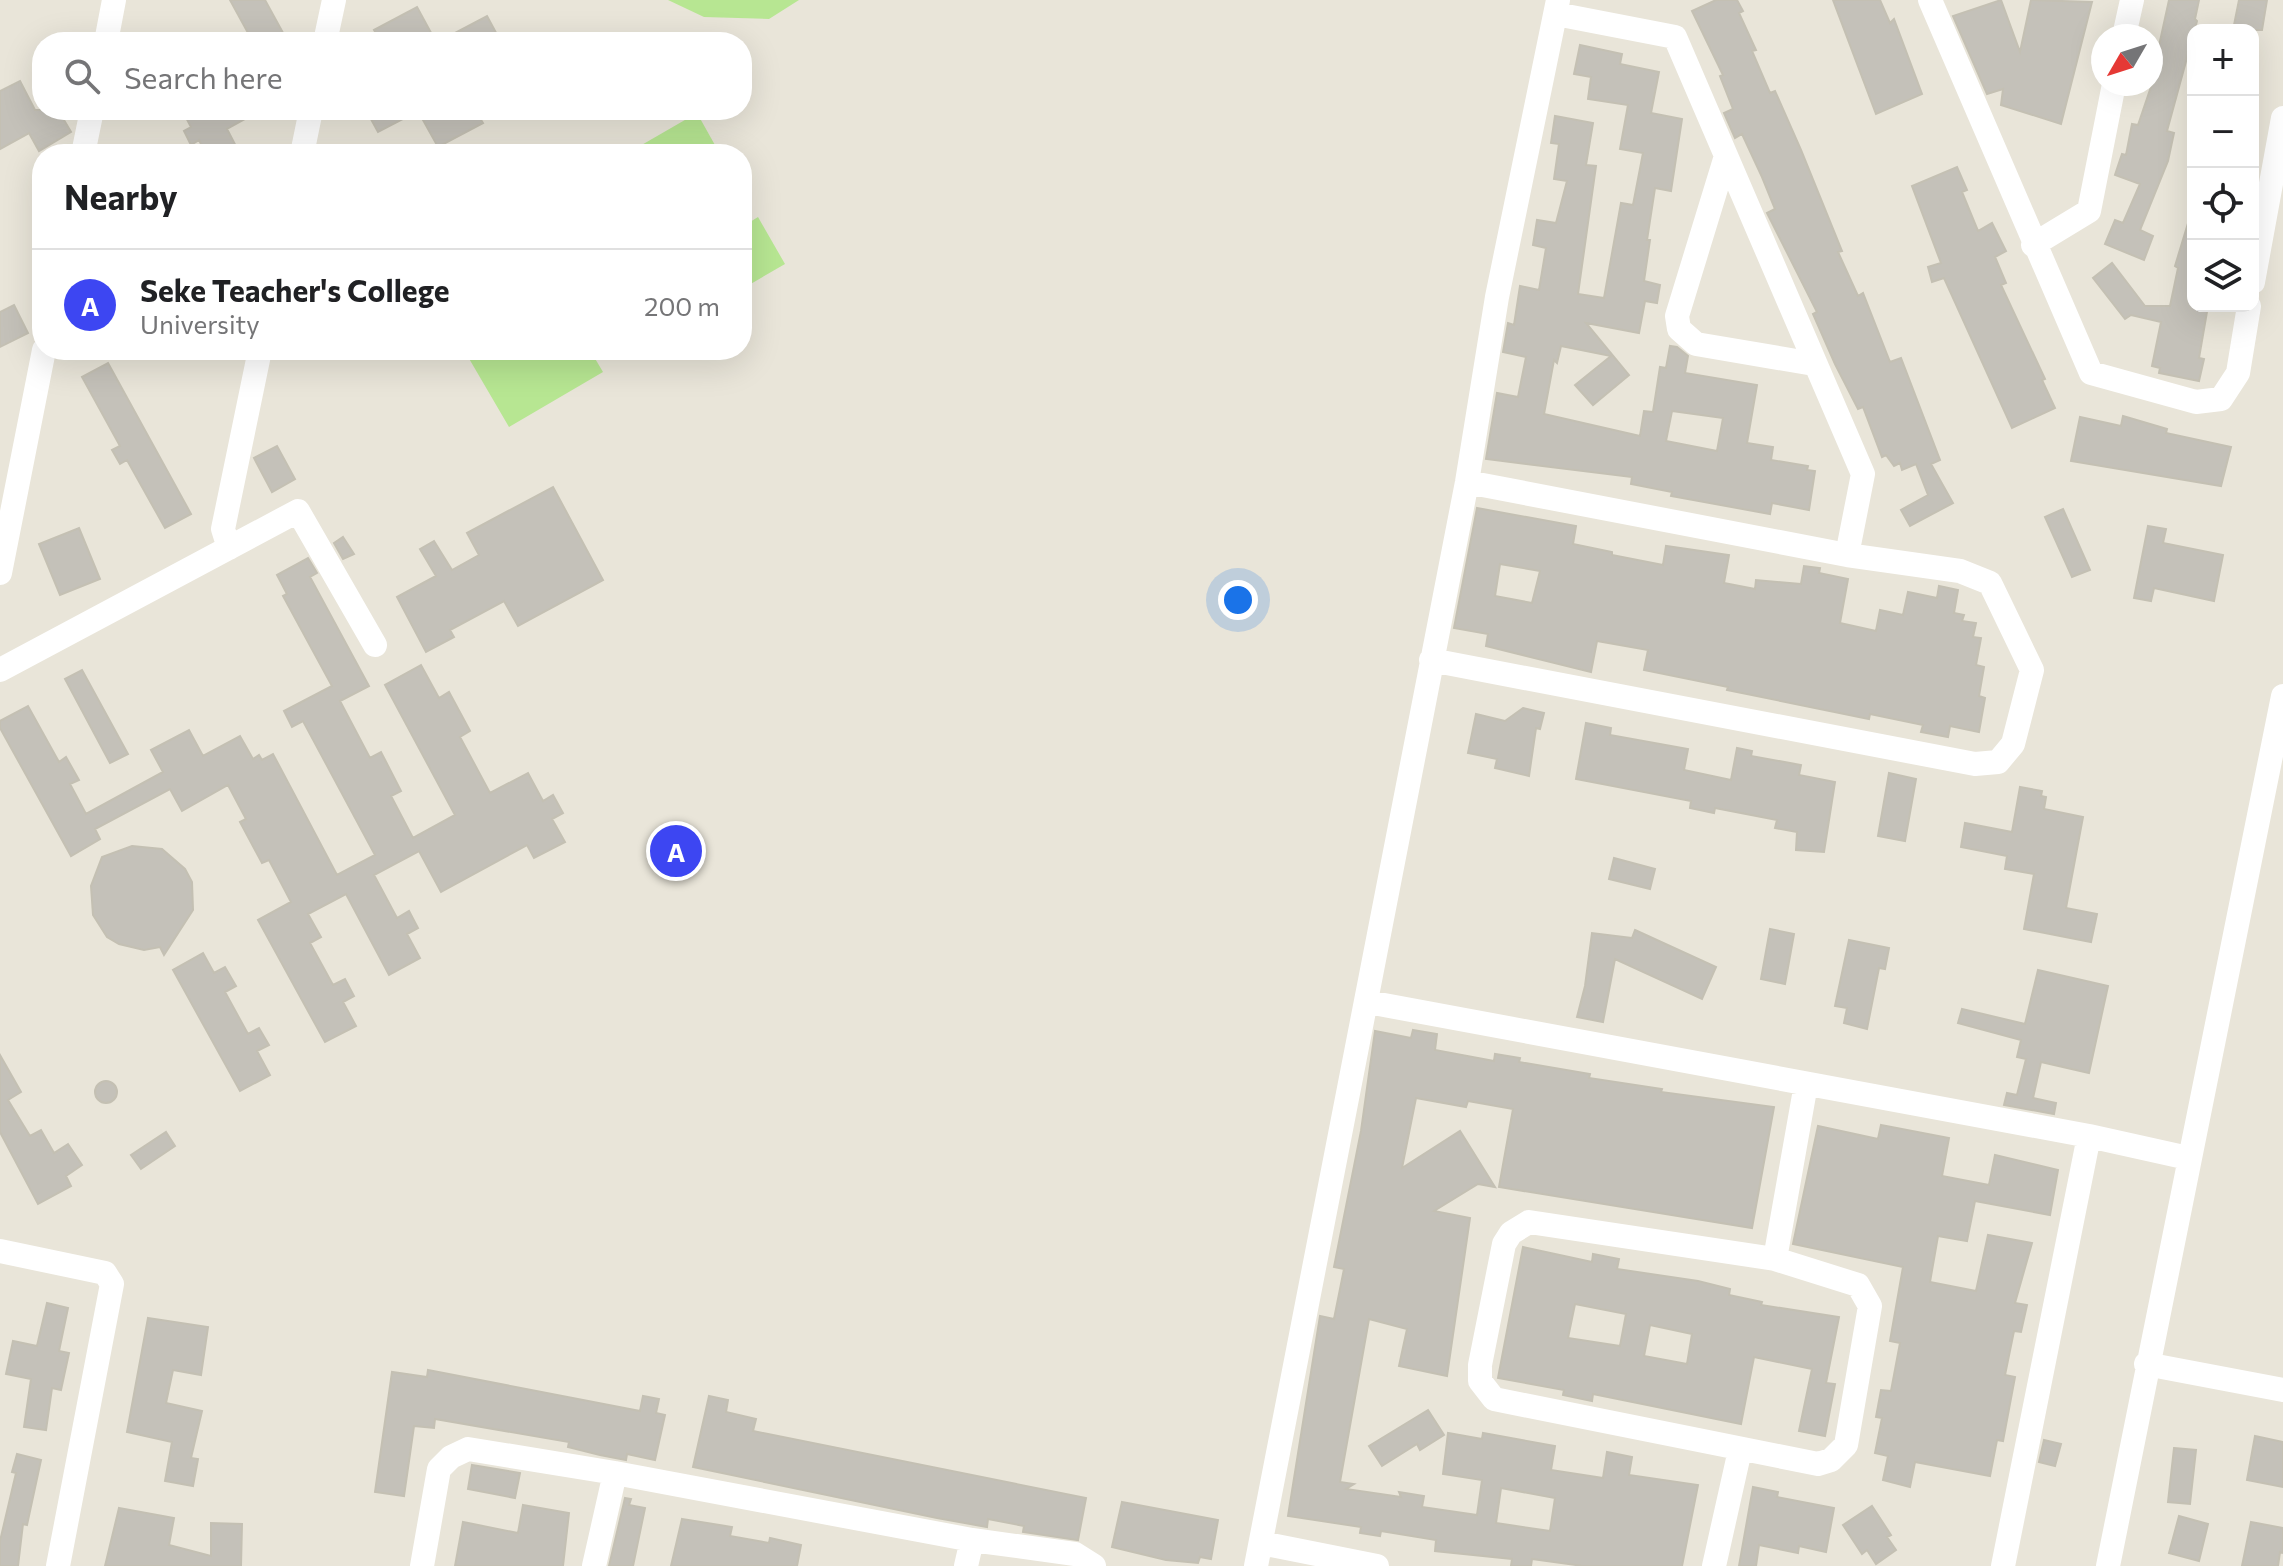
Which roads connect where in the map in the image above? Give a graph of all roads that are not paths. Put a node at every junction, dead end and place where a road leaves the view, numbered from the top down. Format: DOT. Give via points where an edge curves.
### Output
graph roads {
  1 [pos="114,0"];
  2 [pos="334,0"];
  3 [pos="1930,0"];
  4 [pos="2132,0"];
  5 [pos="1557,7"];
  6 [pos="2127,24"];
  7 [pos="108,32"];
  8 [pos="327,32"];
  9 [pos="2112,96"];
  10 [pos="2283,118"];
  11 [pos="90,120"];
  12 [pos="309,120"];
  13 [pos="85,144"];
  14 [pos="304,144"];
  15 [pos="1726,156"];
  16 [pos="2033,245"];
  17 [pos="2259,249"];
  18 [pos="2248,312"];
  19 [pos="42,360"];
  20 [pos="258,360"];
  21 [pos="1814,364"];
  22 [pos="1467,482"];
  23 [pos="229,548"];
  24 [pos="1847,555"];
  25 [pos="0,573"];
  26 [pos="375,645"];
  27 [pos="1431,660"];
  28 [pos="0,670"];
  29 [pos="2283,696"];
  30 [pos="1368,1002"];
  31 [pos="1806,1084"];
  32 [pos="2089,1136"];
  33 [pos="2188,1158"];
  34 [pos="0,1251"];
  35 [pos="1775,1259"];
  36 [pos="2146,1364"];
  37 [pos="2283,1390"];
  38 [pos="1740,1450"];
  39 [pos="615,1473"];
  40 [pos="972,1540"];
  41 [pos="1258,1555"];
  42 [pos="58,1566"];
  43 [pos="422,1566"];
  44 [pos="594,1566"];
  45 [pos="966,1566"];
  46 [pos="1094,1566"];
  47 [pos="1377,1566"];
  48 [pos="1714,1566"];
  49 [pos="2003,1566"];
  50 [pos="2108,1566"];
  1 -- 7 [label="street"];
  2 -- 8 [label="street"];
  3 -- 16 [label="street"];
  4 -- 6 [label="street"];
  5 -- 15 [label="street" via="1675,37"];
  5 -- 22 [label="street" via="1497,297"];
  9 -- 16 [label="street" via="2089,211"];
  10 -- 17 [label="street"];
  11 -- 13 [label="street"];
  12 -- 14 [label="street"];
  15 -- 21 [label="street"];
  15 -- 21 [label="street" via="1677,316 1679,329 1696,344"];
  16 -- 18 [label="street" via="2091,373 2196,402 2221,399 2238,373"];
  19 -- 25 [label="street"];
  20 -- 23 [label="street" via="223,529"];
  21 -- 24 [label="street" via="1863,474"];
  22 -- 24 [label="street"];
  22 -- 27 [label="street"];
  23 -- 26 [label="street" via="298,511"];
  23 -- 28 [label="street"];
  24 -- 27 [label="street" via="1960,571 1990,583 2032,670 2013,744 1998,762 1975,764"];
  27 -- 30 [label="street"];
  29 -- 33 [label="street"];
  30 -- 31 [label="street"];
  30 -- 41 [label="street"];
  31 -- 32 [label="street"];
  31 -- 35 [label="street"];
  32 -- 33 [label="street"];
  32 -- 49 [label="street"];
  33 -- 36 [label="street"];
  34 -- 42 [label="street" via="105,1273 112,1284"];
  35 -- 38 [label="street" via="1850,1280 1866,1295 1870,1306 1846,1445 1818,1464"];
  35 -- 38 [label="street" via="1529,1222 1504,1244 1480,1365 1486,1392 1501,1402"];
  36 -- 37 [label="street"];
  36 -- 50 [label="street"];
  38 -- 48 [label="street"];
  39 -- 40 [label="street"];
  39 -- 43 [label="street" via="485,1449 451,1457 439,1469"];
  39 -- 44 [label="street"];
  40 -- 45 [label="street"];
  40 -- 46 [label="street" via="1075,1554"];
  41 -- 47 [label="street"];
}
